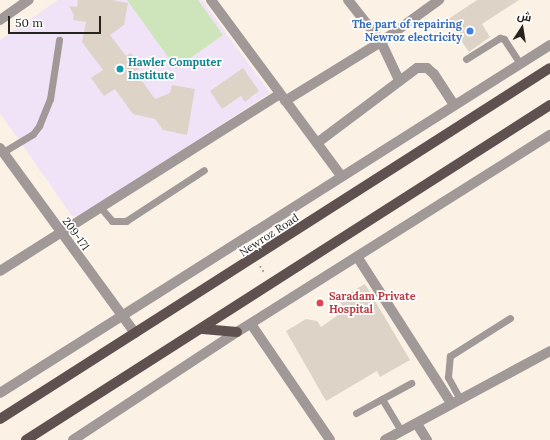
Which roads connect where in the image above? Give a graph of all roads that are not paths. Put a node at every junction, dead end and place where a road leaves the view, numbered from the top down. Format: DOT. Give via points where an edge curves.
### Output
graph roads {
  1 [pos="29,0"];
  2 [pos="211,0"];
  3 [pos="348,0"];
  4 [pos="439,0"];
  5 [pos="0,20"];
  6 [pos="59,40"];
  7 [pos="382,42"];
  8 [pos="550,45"];
  9 [pos="466,59"];
  10 [pos="520,64"];
  11 [pos="550,68"];
  12 [pos="399,80"];
  13 [pos="283,98"];
  14 [pos="454,105"];
  15 [pos="550,105"];
  16 [pos="550,135"];
  17 [pos="317,143"];
  18 [pos="1,152"];
  19 [pos="204,170"];
  20 [pos="341,176"];
  21 [pos="100,207"];
  22 [pos="60,233"];
  23 [pos="358,258"];
  24 [pos="0,271"];
  25 [pos="121,315"];
  26 [pos="510,318"];
  27 [pos="251,324"];
  28 [pos="203,329"];
  29 [pos="237,332"];
  30 [pos="135,333"];
  31 [pos="550,351"];
  32 [pos="411,383"];
  33 [pos="0,393"];
  34 [pos="382,399"];
  35 [pos="455,401"];
  36 [pos="356,413"];
  37 [pos="0,419"];
  38 [pos="417,424"];
  39 [pos="401,431"];
  40 [pos="26,440"];
  41 [pos="73,440"];
  42 [pos="330,440"];
  43 [pos="385,440"];
  44 [pos="427,440"];
  1 -- 5 [label="street"];
  2 -- 13 [label="street"];
  3 -- 7 [label="street"];
  4 -- 7 [label="street"];
  6 -- 18 [label="lane" via="50,99 39,126 33,134"];
  7 -- 12 [label="street"];
  7 -- 13 [label="street"];
  8 -- 10 [label="street"];
  9 -- 10 [label="lane" via="500,38 504,39"];
  10 -- 14 [label="street"];
  11 -- 30 [label="main road, Newroz Road" via="255,259"];
  12 -- 14 [label="street" via="418,68 427,68 434,74"];
  12 -- 17 [label="street"];
  13 -- 17 [label="street"];
  13 -- 21 [label="street"];
  14 -- 20 [label="street"];
  15 -- 28 [label="main road"];
  16 -- 23 [label="street"];
  17 -- 20 [label="street"];
  18 -- 22 [label="street, 209-171"];
  19 -- 21 [label="lane" via="126,221 112,221"];
  20 -- 25 [label="street"];
  21 -- 22 [label="street"];
  22 -- 24 [label="street"];
  22 -- 25 [label="street, 209-171"];
  23 -- 27 [label="street"];
  23 -- 35 [label="street"];
  25 -- 30 [label="street, 209-171"];
  25 -- 33 [label="street"];
  26 -- 35 [label="lane" via="450,356 448,377"];
  27 -- 29 [label="street"];
  27 -- 42 [label="street"];
  28 -- 29 [label="main road"];
  28 -- 40 [label="main road"];
  29 -- 41 [label="street"];
  30 -- 37 [label="main road, Newroz Road"];
  31 -- 35 [label="street"];
  32 -- 34 [label="lane"];
  34 -- 36 [label="lane"];
  34 -- 39 [label="lane"];
  35 -- 38 [label="street"];
  38 -- 39 [label="street"];
  38 -- 44 [label="street"];
  39 -- 43 [label="street"];
}
